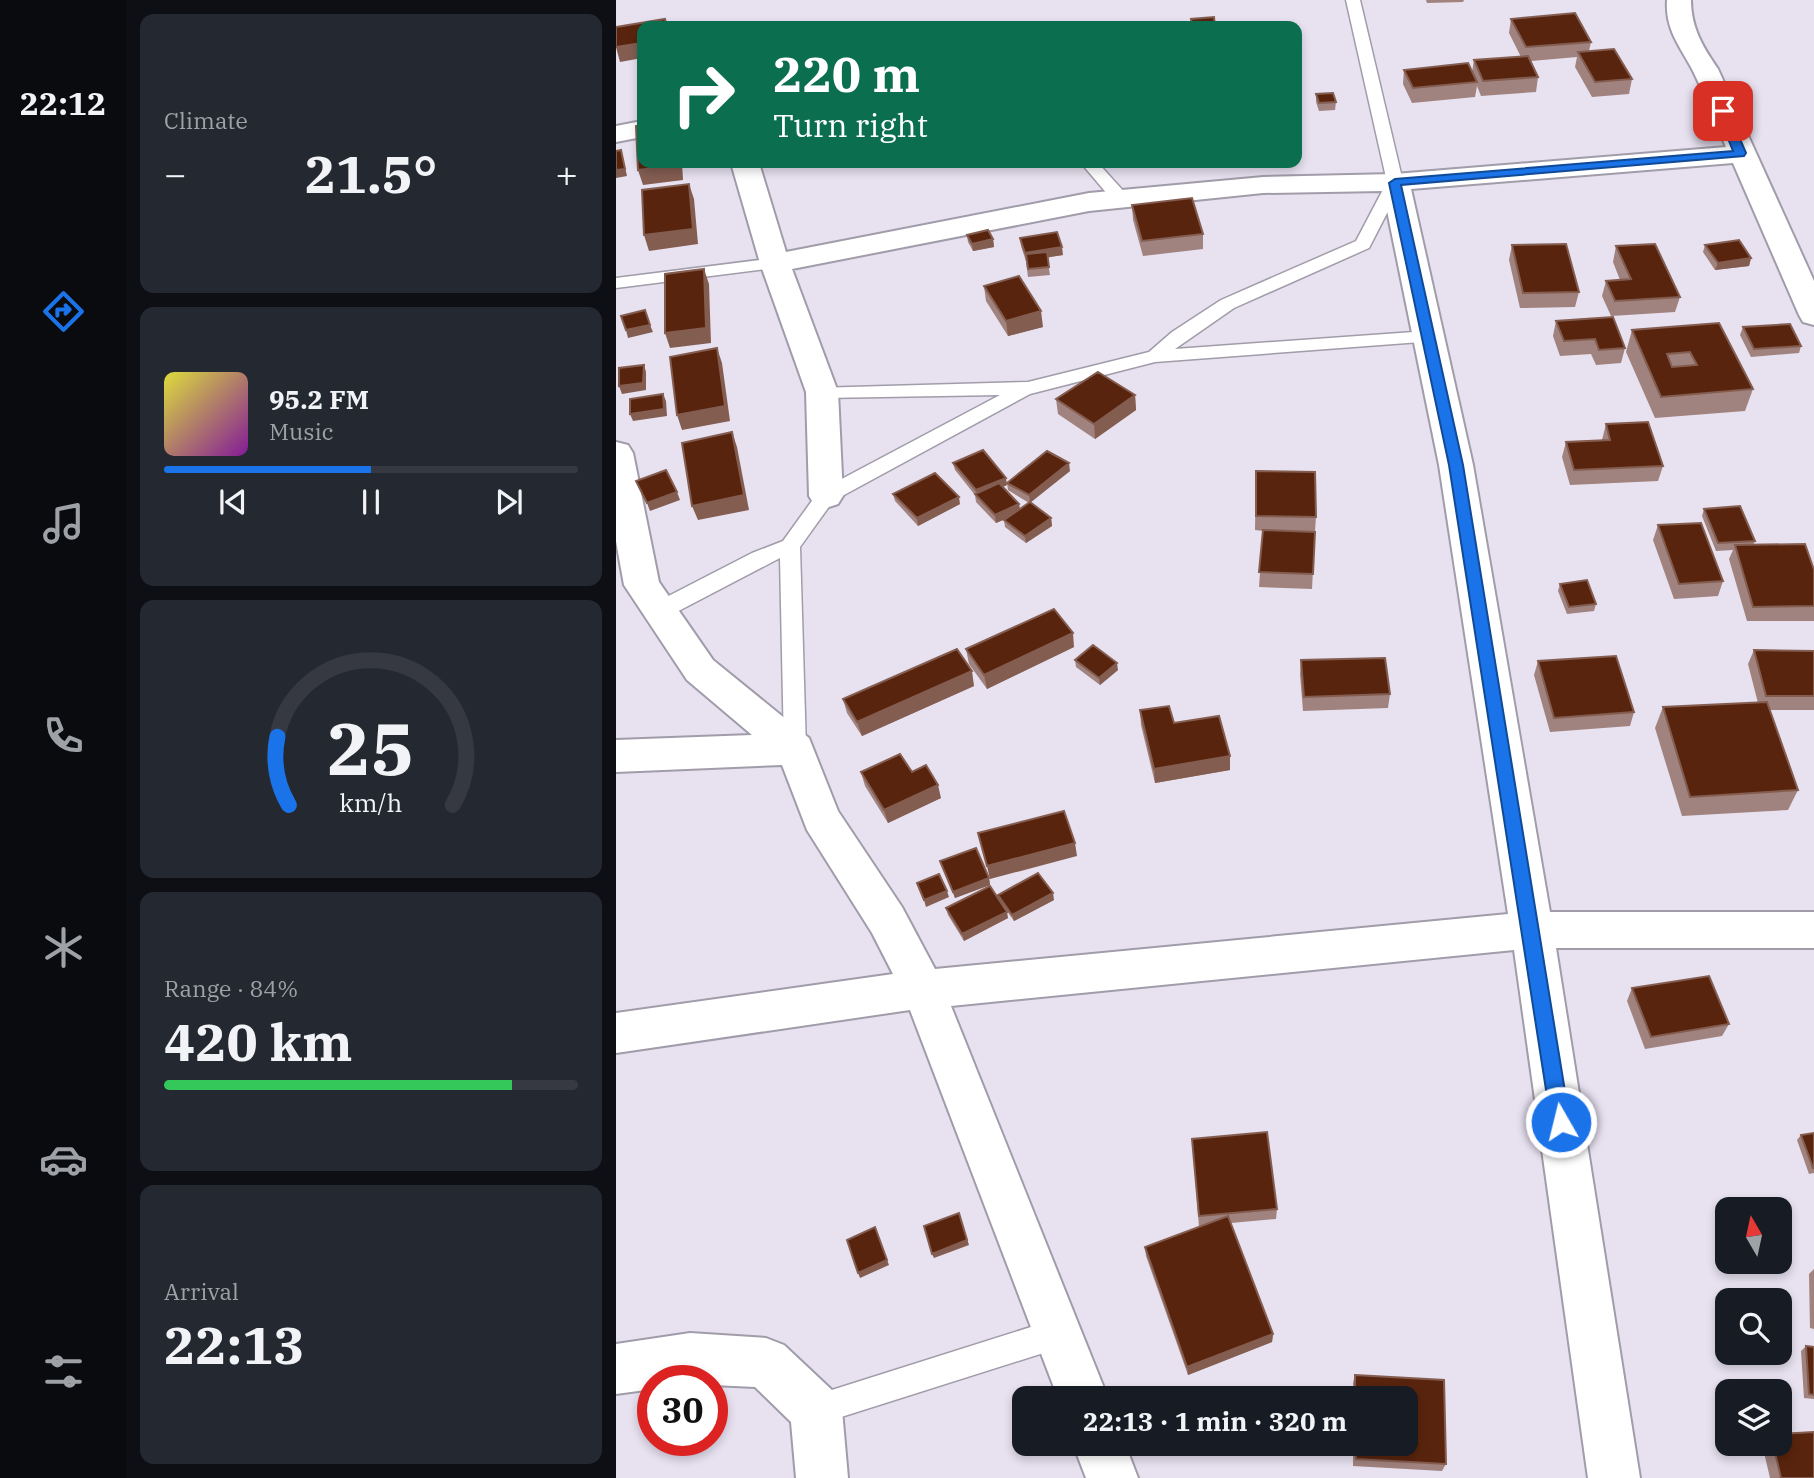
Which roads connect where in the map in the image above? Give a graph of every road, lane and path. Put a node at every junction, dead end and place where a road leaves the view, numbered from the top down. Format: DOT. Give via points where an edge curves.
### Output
graph roads {
  1 [pos="1353,0"];
  2 [pos="1679,0"];
  3 [pos="637,130"];
  4 [pos="616,134"];
  5 [pos="1740,153"];
  6 [pos="746,168"];
  7 [pos="1093,168"];
  8 [pos="1395,183"];
  9 [pos="1121,199"];
  10 [pos="775,263"];
  11 [pos="616,283"];
  12 [pos="1814,315"];
  13 [pos="1428,337"];
  14 [pos="1156,356"];
  15 [pos="1028,388"];
  16 [pos="822,392"];
  17 [pos="616,453"];
  18 [pos="826,496"];
  19 [pos="789,546"];
  20 [pos="659,611"];
  21 [pos="795,749"];
  22 [pos="616,756"];
  23 [pos="1532,930"];
  24 [pos="1814,930"];
  25 [pos="923,989"];
  26 [pos="616,1033"];
  27 [pos="1059,1333"];
  28 [pos="616,1369"];
  29 [pos="1079,1386"];
  30 [pos="816,1410"];
  31 [pos="1104,1456"];
  32 [pos="821,1478"];
  33 [pos="1112,1478"];
  34 [pos="1614,1478"];
  1 -- 8 [label="lane"];
  2 -- 5 [label="street" via="1677,19 1705,69"];
  3 -- 4 [label="street"];
  5 -- 8 [label="street"];
  5 -- 12 [label="street"];
  6 -- 10 [label="street"];
  7 -- 9 [label="lane"];
  8 -- 9 [label="street" via="1263,185"];
  8 -- 13 [label="street"];
  8 -- 14 [label="lane" via="1363,244 1259,287 1181,331"];
  9 -- 10 [label="street"];
  10 -- 11 [label="lane"];
  10 -- 16 [label="street"];
  13 -- 14 [label="lane"];
  13 -- 23 [label="street" via="1456,465"];
  14 -- 15 [label="lane"];
  15 -- 16 [label="lane"];
  15 -- 18 [label="lane"];
  16 -- 18 [label="street"];
  17 -- 20 [label="street" via="642,585"];
  18 -- 19 [label="lane"];
  19 -- 20 [label="lane"];
  19 -- 21 [label="lane"];
  20 -- 21 [label="street" via="700,670"];
  21 -- 22 [label="street"];
  21 -- 25 [label="street" via="821,818 887,920"];
  23 -- 24 [label="street"];
  23 -- 25 [label="street"];
  23 -- 34 [label="street"];
  25 -- 26 [label="street"];
  25 -- 27 [label="street"];
  27 -- 29 [label="street"];
  27 -- 30 [label="lane"];
  28 -- 30 [label="street" via="690,1357 766,1363"];
  30 -- 32 [label="street"];
  31 -- 33 [label="street"];
}
